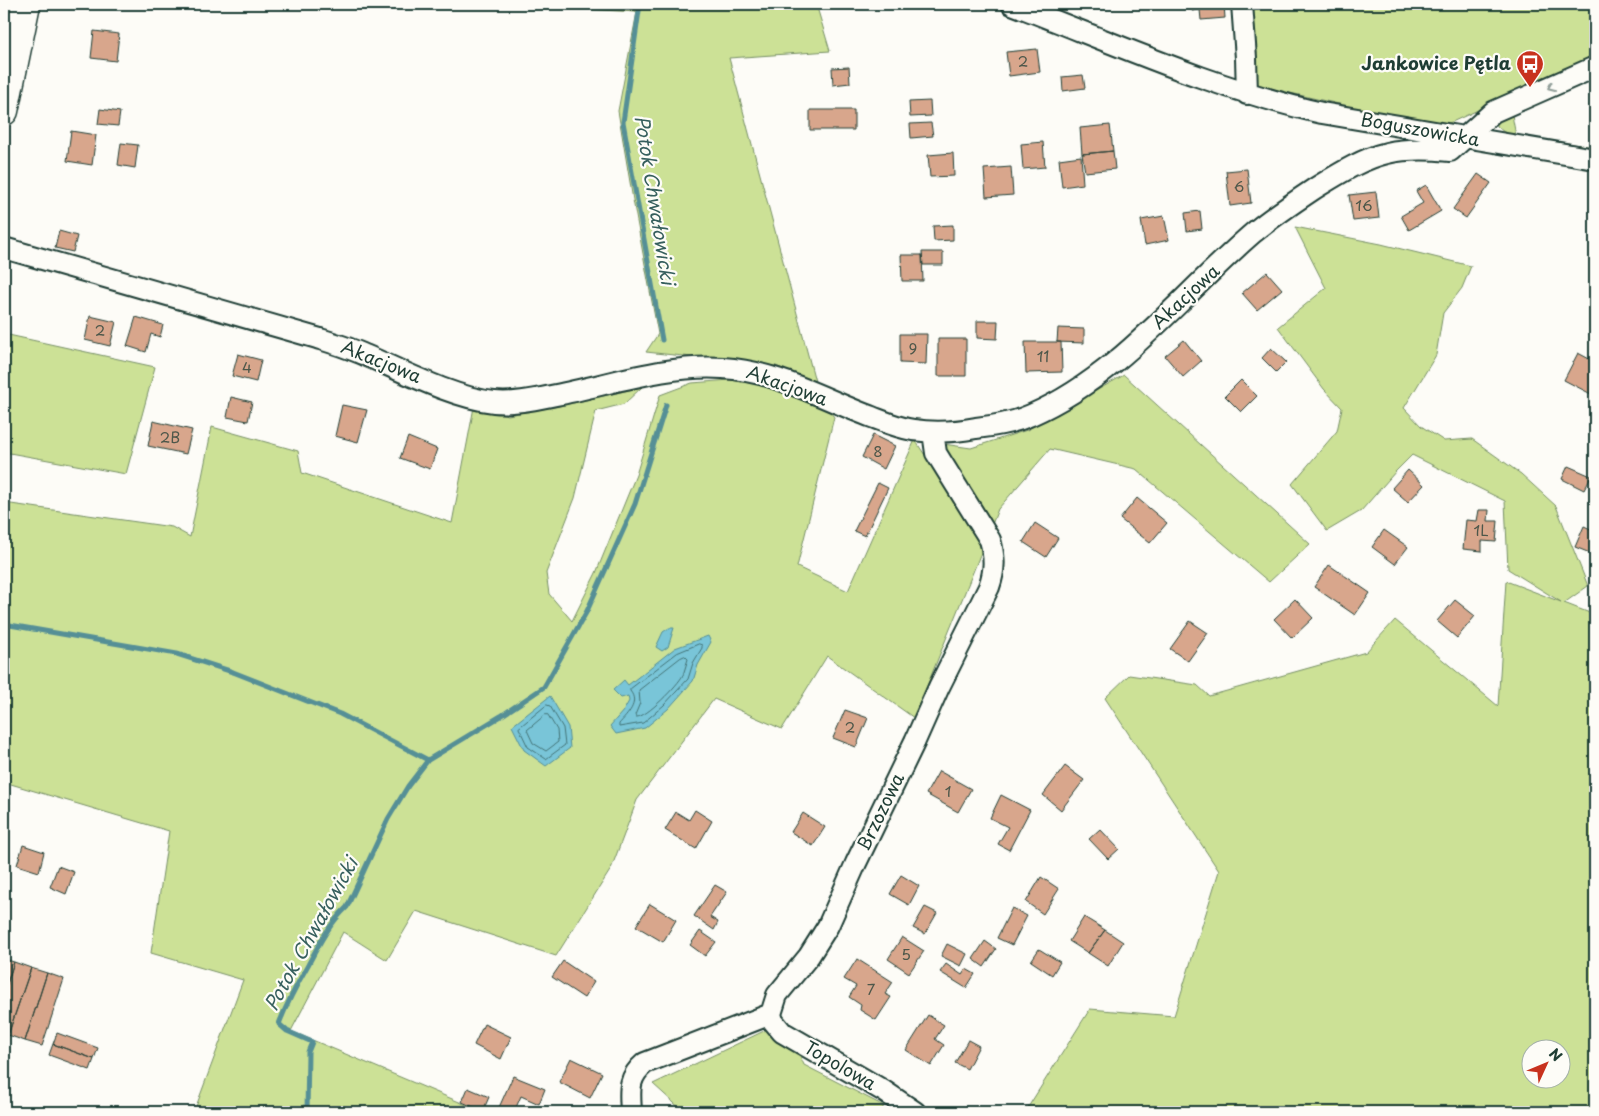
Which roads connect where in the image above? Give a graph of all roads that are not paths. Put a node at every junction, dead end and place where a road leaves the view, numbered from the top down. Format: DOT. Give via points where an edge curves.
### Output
graph roads {
  1 [pos="26,4"];
  2 [pos="1012,4"];
  3 [pos="1242,4"];
  4 [pos="1595,67"];
  5 [pos="1247,94"];
  6 [pos="4,111"];
  7 [pos="1466,138"];
  8 [pos="1595,159"];
  9 [pos="4,248"];
  10 [pos="933,432"];
  11 [pos="771,1014"];
  12 [pos="631,1112"];
  13 [pos="915,1112"];
  1 -- 6 [label="main road"];
  2 -- 5 [label="street, Boguszowicka"];
  3 -- 5 [label="street"];
  4 -- 7 [label="street, Akacjowa, one-way" via="1493,112"];
  5 -- 7 [label="street, Boguszowicka" via="1322,113"];
  7 -- 8 [label="street, Boguszowicka"];
  7 -- 10 [label="street, Akacjowa" via="1450,151 1385,153 1334,176 1250,236 1109,367 1046,408 1008,424"];
  9 -- 10 [label="street, Akacjowa" via="318,338 478,399 517,401 648,375 734,368 781,380 899,427"];
  10 -- 11 [label="street, Brzozowa" via="936,453 990,540 994,557 993,575 828,926 777,995"];
  11 -- 12 [label="street" via="645,1063 632,1076"];
  11 -- 13 [label="street, Topolowa" via="782,1032"];
}
